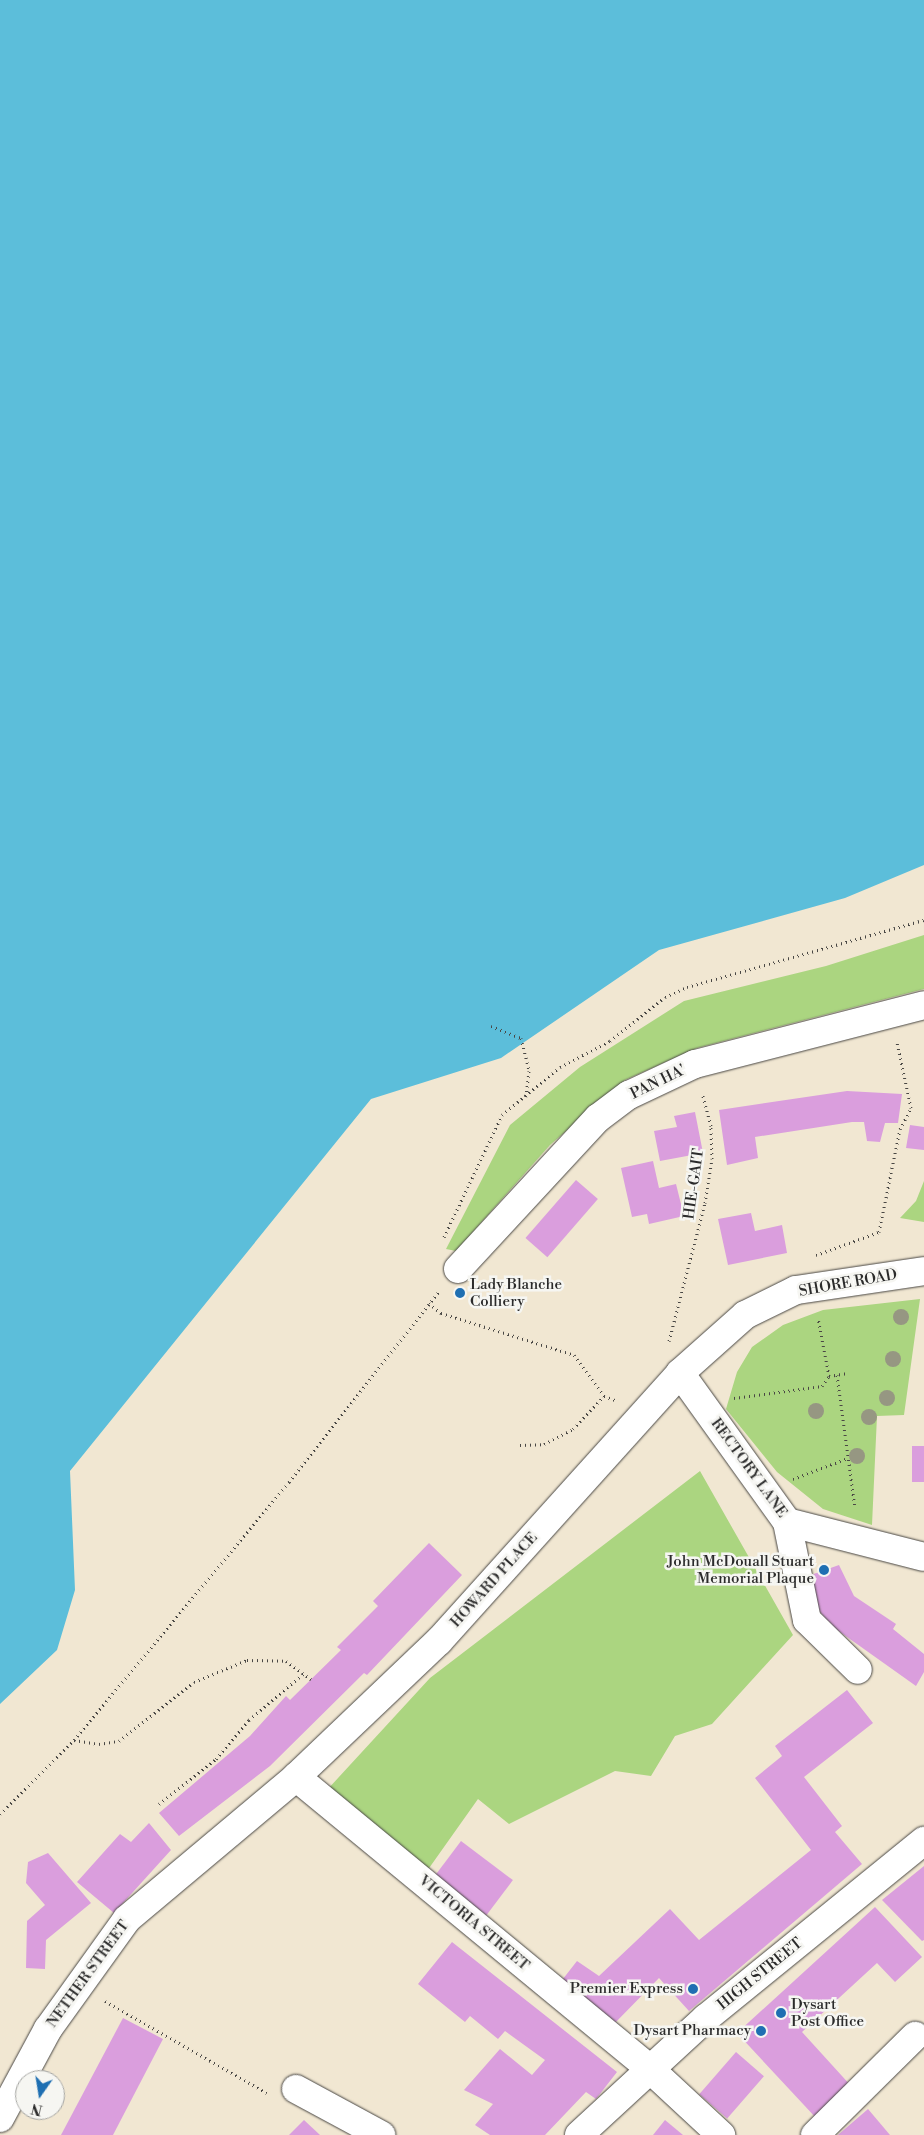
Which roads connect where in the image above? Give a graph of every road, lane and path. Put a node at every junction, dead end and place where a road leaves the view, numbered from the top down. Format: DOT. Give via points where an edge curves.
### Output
graph roads {
  1 [pos="924,920"];
  2 [pos="924,1005"];
  3 [pos="891,1012"];
  4 [pos="491,1026"];
  5 [pos="695,1064"];
  6 [pos="526,1096"];
  7 [pos="879,1232"];
  8 [pos="924,1271"];
  9 [pos="454,1272"];
  10 [pos="429,1304"];
  11 [pos="678,1306"];
  12 [pos="817,1314"];
  13 [pos="680,1373"];
  14 [pos="848,1374"];
  15 [pos="837,1375"];
  16 [pos="830,1376"];
  17 [pos="604,1396"];
  18 [pos="701,1402"];
  19 [pos="647,1410"];
  20 [pos="520,1445"];
  21 [pos="848,1458"];
  22 [pos="764,1490"];
  23 [pos="787,1522"];
  24 [pos="859,1540"];
  25 [pos="924,1557"];
  26 [pos="858,1670"];
  27 [pos="304,1673"];
  28 [pos="311,1679"];
  29 [pos="74,1740"];
  30 [pos="296,1776"];
  31 [pos="158,1804"];
  32 [pos="0,1814"];
  33 [pos="924,1841"];
  34 [pos="132,2016"];
  35 [pos="915,2036"];
  36 [pos="652,2070"];
  37 [pos="296,2089"];
  38 [pos="0,2118"];
  39 [pos="381,2135"];
  40 [pos="579,2135"];
  41 [pos="720,2135"];
  42 [pos="815,2135"];
  1 -- 6 [label="path" via="687,987 665,997 610,1041 560,1067"];
  2 -- 3 [label="street, PAN HA'"];
  3 -- 5 [label="street, PAN HA'"];
  3 -- 7 [label="path" via="912,1108 900,1129"];
  4 -- 6 [label="path" via="521,1038 529,1071"];
  5 -- 9 [label="street, PAN HA'" via="629,1095 598,1118"];
  5 -- 11 [label="path, HIE-GAIT" via="711,1126 712,1159 706,1203"];
  6 -- 9 [label="path" via="502,1115 440,1245 443,1267"];
  8 -- 13 [label="street, SHORE ROAD" via="796,1290 745,1316"];
  9 -- 10 [label="path"];
  10 -- 17 [label="path" via="441,1313 574,1355"];
  10 -- 29 [label="path" via="289,1482"];
  12 -- 16 [label="path"];
  13 -- 18 [label="street, RECTORY LANE"];
  13 -- 19 [label="street, HOWARD PLACE"];
  14 -- 15 [label="path"];
  15 -- 16 [label="path"];
  15 -- 21 [label="path"];
  16 -- 18 [label="path" via="822,1386"];
  17 -- 19 [label="path"];
  17 -- 20 [label="path" via="573,1429 544,1444"];
  18 -- 22 [label="street, RECTORY LANE"];
  19 -- 30 [label="street, HOWARD PLACE" via="439,1641"];
  21 -- 22 [label="path"];
  21 -- 24 [label="path"];
  22 -- 23 [label="street, RECTORY LANE"];
  23 -- 24 [label="street, RECTORY LANE"];
  23 -- 26 [label="street" via="807,1620"];
  24 -- 25 [label="street, RECTORY LANE"];
  27 -- 28 [label="path"];
  27 -- 29 [label="path" via="286,1661 247,1660 194,1682 119,1741 98,1744"];
  27 -- 31 [label="path" via="249,1720 216,1759"];
  29 -- 32 [label="path"];
  30 -- 36 [label="street, VICTORIA STREET"];
  30 -- 38 [label="street, NETHER STREET" via="127,1919 48,2028"];
  33 -- 36 [label="street, HIGH STREET" via="706,2018"];
  34 -- 37 [label="path" via="270,2095"];
  35 -- 42 [label="street"];
  36 -- 40 [label="street, HIGH STREET"];
  36 -- 41 [label="street, VICTORIA STREET"];
  37 -- 39 [label="street"];
}
